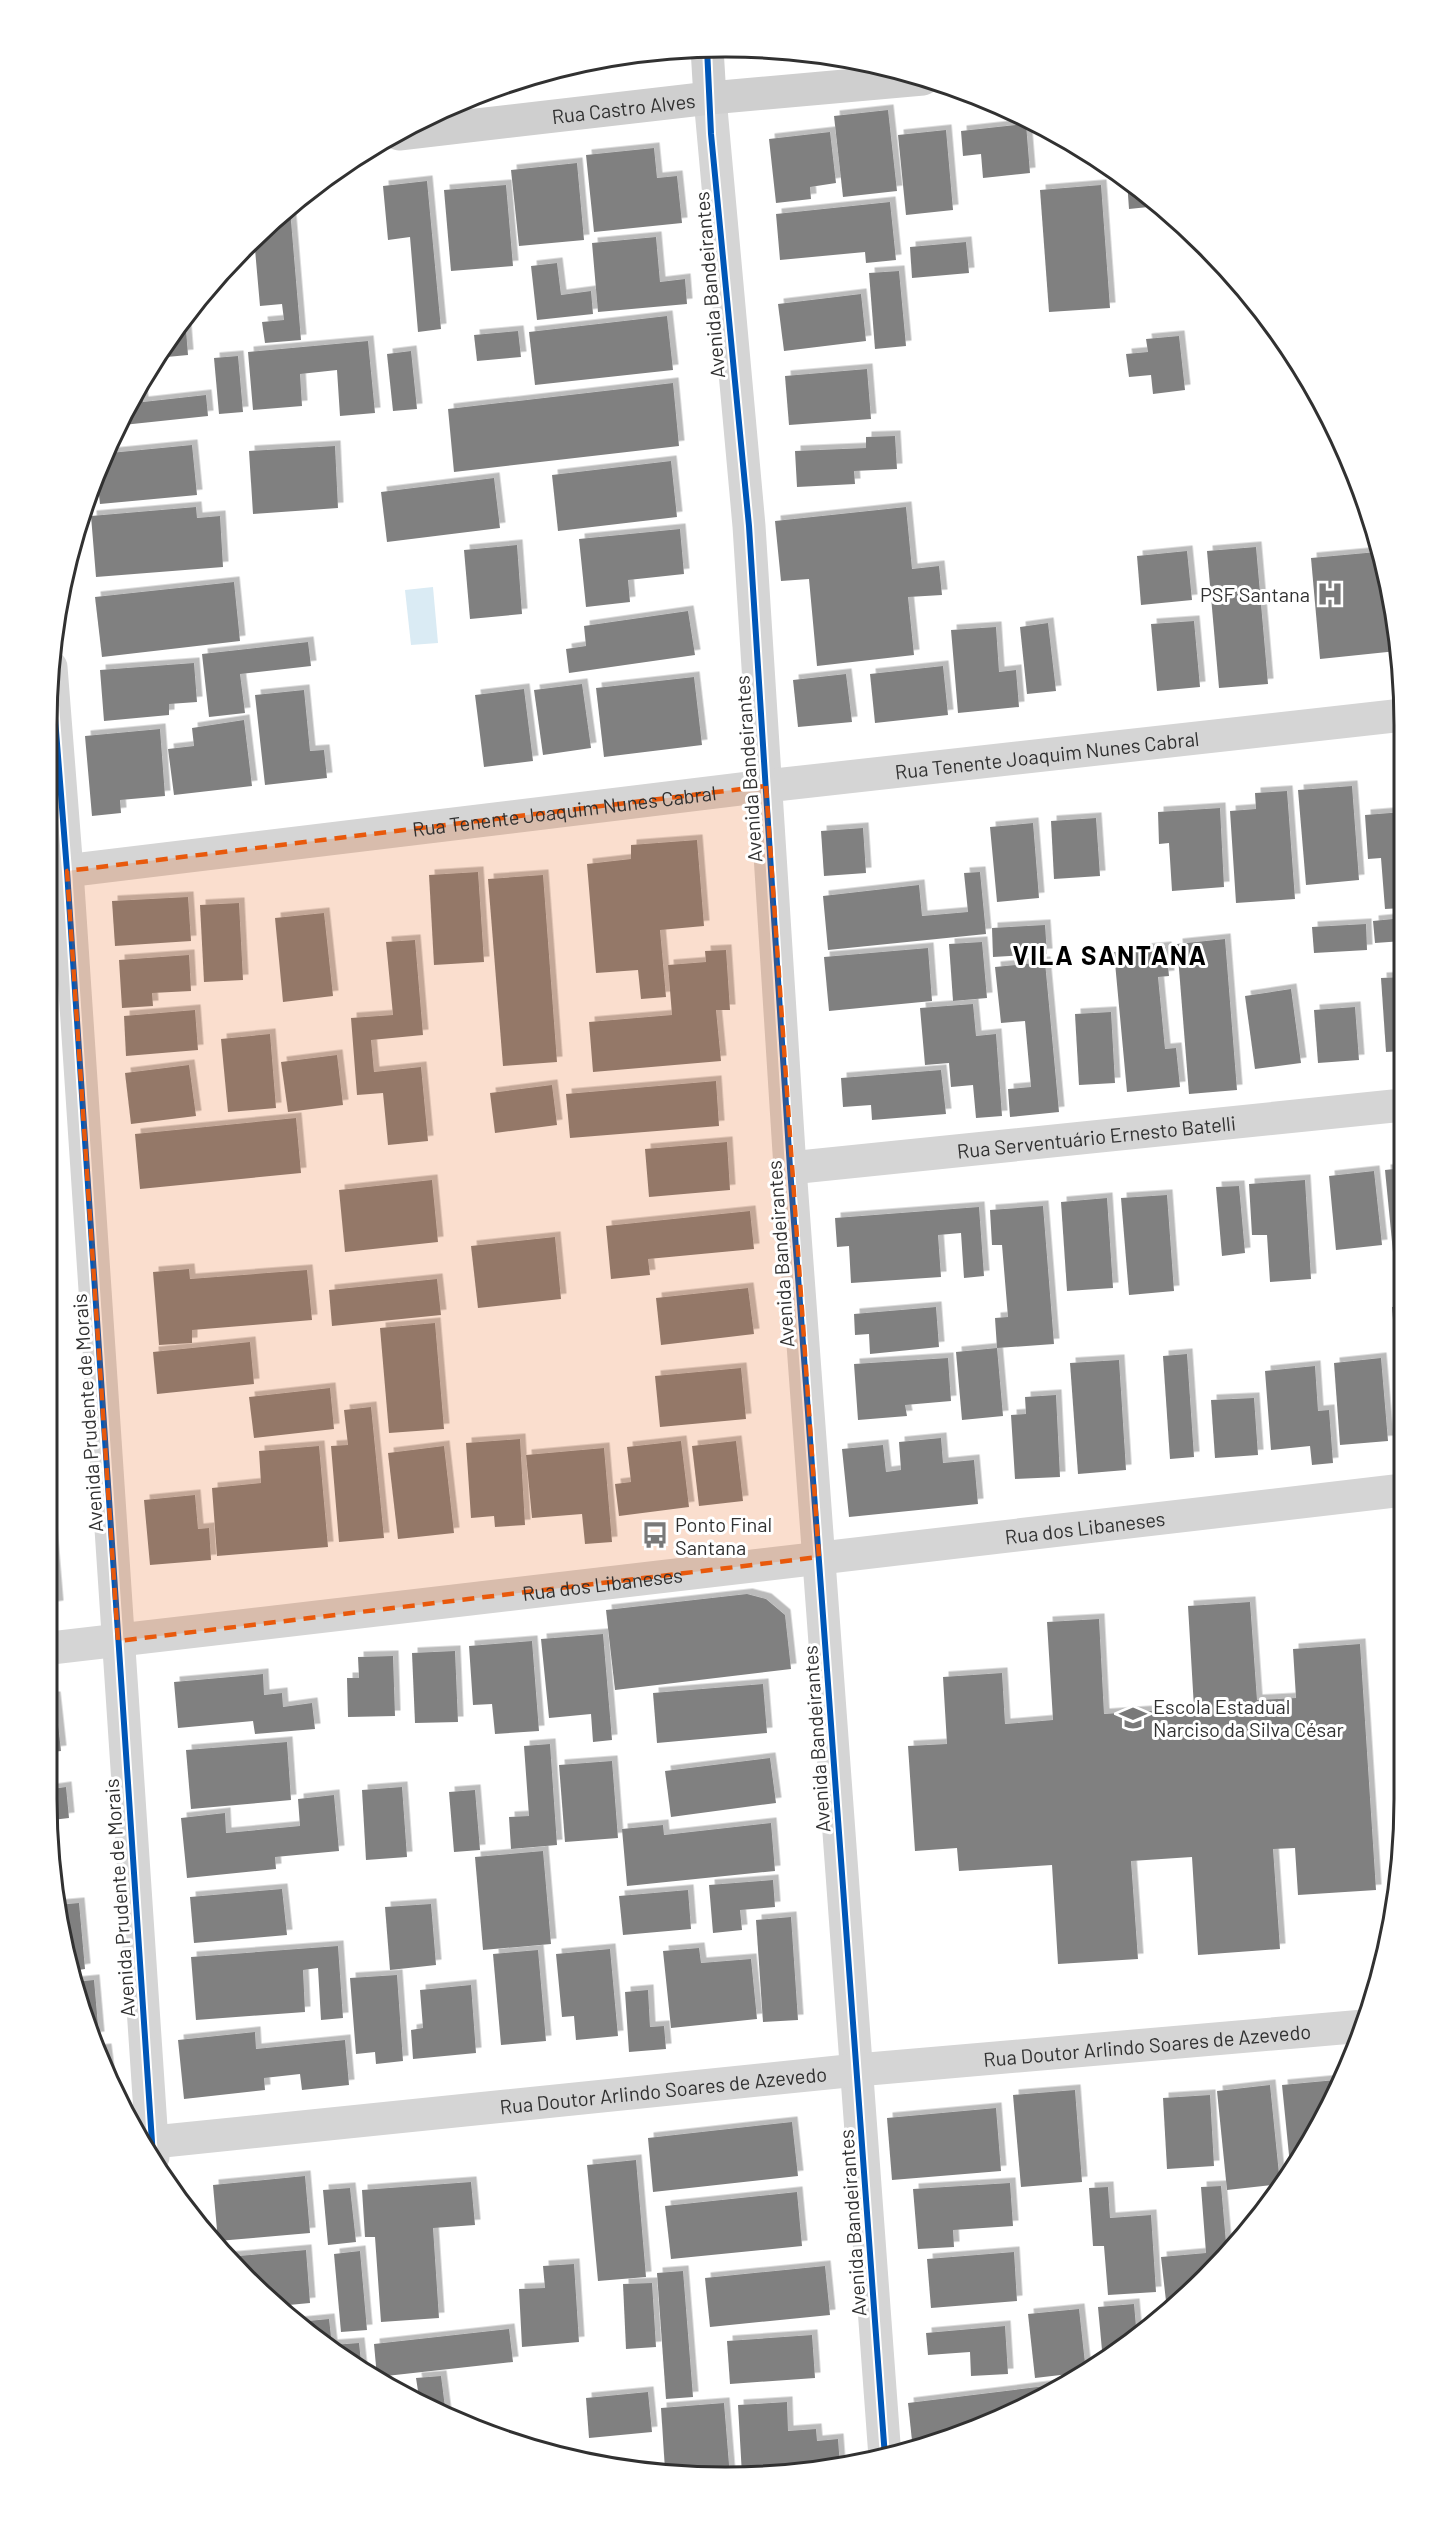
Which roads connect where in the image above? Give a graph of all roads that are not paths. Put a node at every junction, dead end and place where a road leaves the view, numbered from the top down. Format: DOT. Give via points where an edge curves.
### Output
graph roads {
  1 [pos="708,57"];
  2 [pos="902,81"];
  3 [pos="710,98"];
  4 [pos="420,132"];
  5 [pos="1394,716"];
  6 [pos="766,786"];
  7 [pos="57,843"];
  8 [pos="58,872"];
  9 [pos="1394,1106"];
  10 [pos="790,1168"];
  11 [pos="1394,1491"];
  12 [pos="819,1557"];
  13 [pos="118,1641"];
  14 [pos="57,1647"];
  15 [pos="1354,2027"];
  16 [pos="857,2070"];
  17 [pos="149,2137"];
  18 [pos="155,2146"];
  19 [pos="884,2447"];
  1 -- 3 [label="main road, Avenida Bandeirantes"];
  2 -- 3 [label="main road, Rua Castro Alves"];
  3 -- 4 [label="main road, Rua Castro Alves"];
  3 -- 6 [label="street, Avenida Bandeirantes" via="749,526"];
  5 -- 6 [label="street, Rua Tenente Joaquim Nunes Cabral"];
  6 -- 8 [label="street, Rua Tenente Joaquim Nunes Cabral"];
  6 -- 10 [label="street, Avenida Bandeirantes"];
  7 -- 8 [label="street, Avenida Prudente de Morais"];
  8 -- 13 [label="street, Avenida Prudente de Morais"];
  9 -- 10 [label="street, Rua Serventuário Ernesto Batelli"];
  10 -- 12 [label="street, Avenida Bandeirantes"];
  11 -- 12 [label="street, Rua dos Libaneses"];
  12 -- 13 [label="street, Rua dos Libaneses"];
  12 -- 16 [label="street, Avenida Bandeirantes"];
  13 -- 14 [label="street, Rua dos Libaneses"];
  13 -- 17 [label="street, Avenida Prudente de Morais"];
  15 -- 16 [label="street, Rua Doutor Arlindo Soares de Azevedo"];
  16 -- 18 [label="street, Rua Doutor Arlindo Soares de Azevedo"];
  16 -- 19 [label="street, Avenida Bandeirantes"];
}
